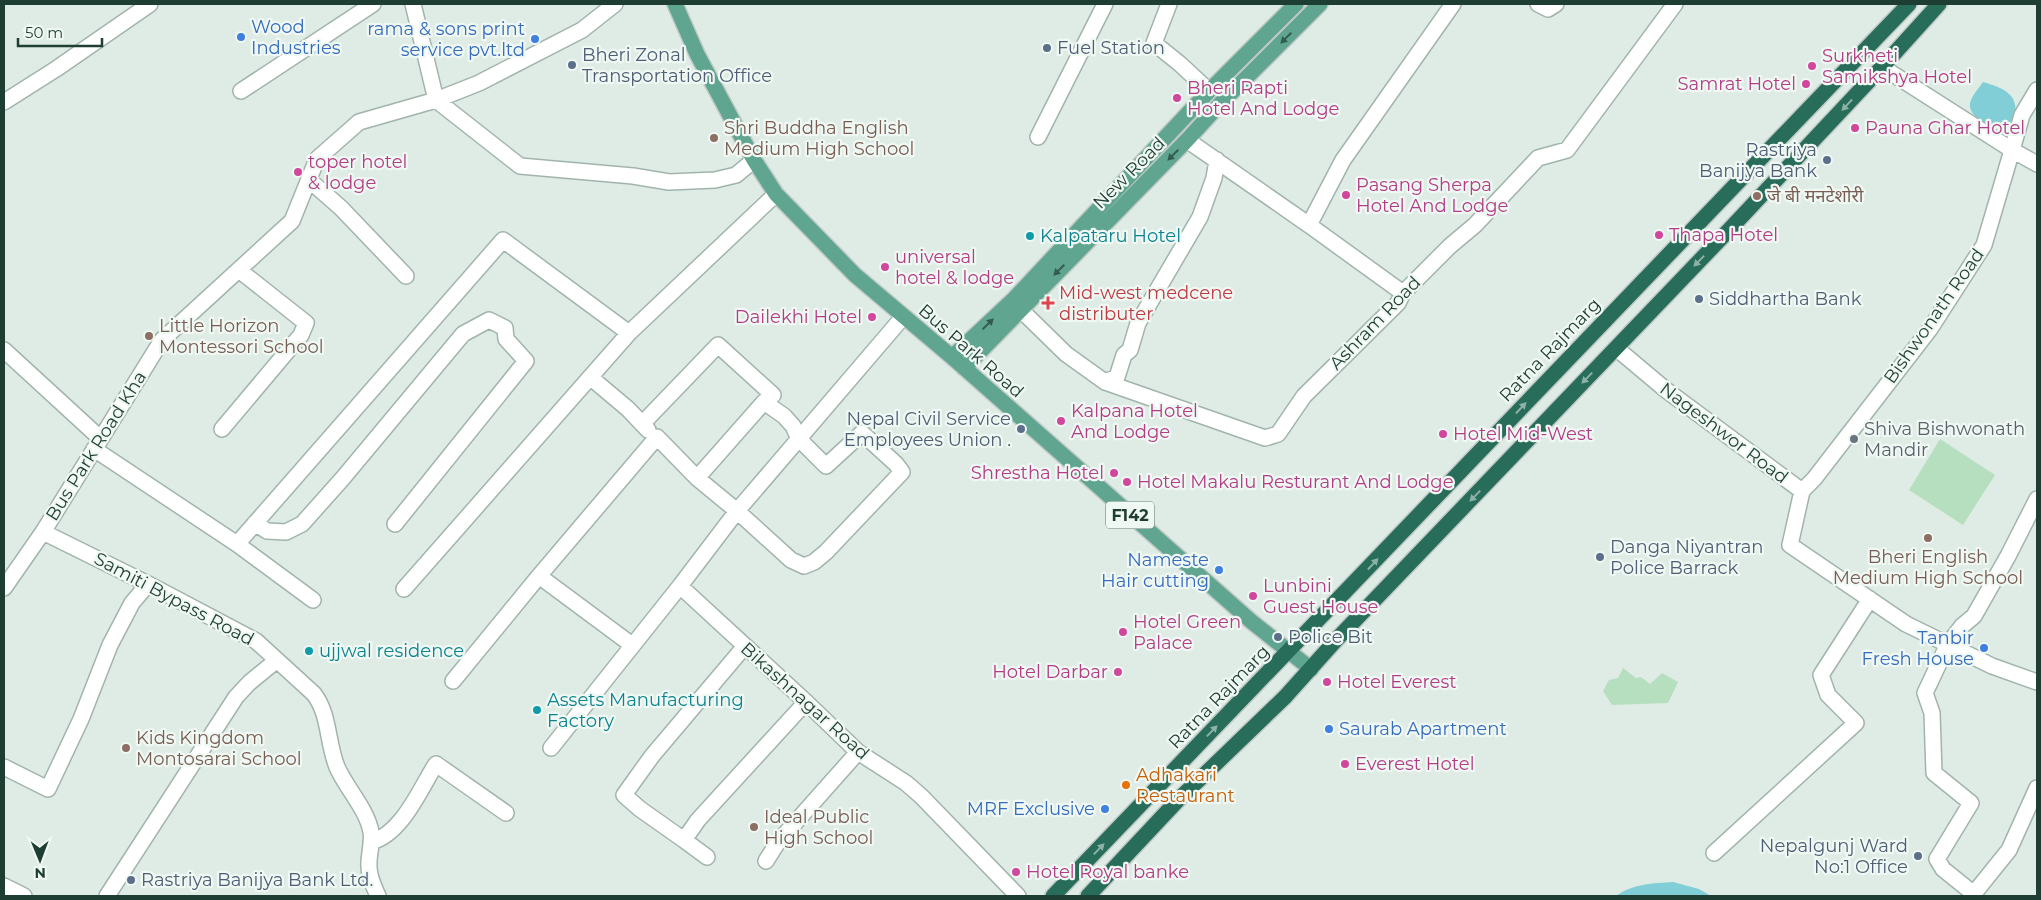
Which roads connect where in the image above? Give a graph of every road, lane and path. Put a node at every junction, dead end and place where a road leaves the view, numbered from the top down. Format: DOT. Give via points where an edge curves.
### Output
graph roads {
  1 [pos="150,4"];
  2 [pos="373,4"];
  3 [pos="413,4"];
  4 [pos="616,4"];
  5 [pos="674,4"];
  6 [pos="1105,4"];
  7 [pos="1169,4"];
  8 [pos="1296,4"];
  9 [pos="1320,4"];
  10 [pos="1453,4"];
  11 [pos="1538,4"];
  12 [pos="1556,4"];
  13 [pos="1675,4"];
  14 [pos="1909,4"];
  15 [pos="1939,4"];
  16 [pos="1882,67"];
  17 [pos="2037,90"];
  18 [pos="1209,91"];
  19 [pos="241,92"];
  20 [pos="436,100"];
  21 [pos="4,102"];
  22 [pos="1038,137"];
  23 [pos="1187,140"];
  24 [pos="2012,150"];
  25 [pos="754,160"];
  26 [pos="1217,160"];
  27 [pos="2037,164"];
  28 [pos="309,180"];
  29 [pos="776,194"];
  30 [pos="1308,225"];
  31 [pos="239,270"];
  32 [pos="406,276"];
  33 [pos="1403,294"];
  34 [pos="1020,309"];
  35 [pos="903,317"];
  36 [pos="629,332"];
  37 [pos="1616,348"];
  38 [pos="4,350"];
  39 [pos="952,357"];
  40 [pos="964,368"];
  41 [pos="590,377"];
  42 [pos="1104,382"];
  43 [pos="764,402"];
  44 [pos="642,424"];
  45 [pos="222,429"];
  46 [pos="657,437"];
  47 [pos="799,439"];
  48 [pos="97,444"];
  49 [pos="697,478"];
  50 [pos="1802,491"];
  51 [pos="2037,499"];
  52 [pos="737,511"];
  53 [pos="255,523"];
  54 [pos="395,524"];
  55 [pos="43,532"];
  56 [pos="237,544"];
  57 [pos="539,576"];
  58 [pos="148,584"];
  59 [pos="680,586"];
  60 [pos="4,588"];
  61 [pos="404,588"];
  62 [pos="1870,599"];
  63 [pos="314,600"];
  64 [pos="1948,644"];
  65 [pos="632,645"];
  66 [pos="746,646"];
  67 [pos="1288,652"];
  68 [pos="277,660"];
  69 [pos="1311,669"];
  70 [pos="453,681"];
  71 [pos="2037,682"];
  72 [pos="806,702"];
  73 [pos="551,748"];
  74 [pos="858,752"];
  75 [pos="4,767"];
  76 [pos="2037,788"];
  77 [pos="506,813"];
  78 [pos="684,840"];
  79 [pos="371,842"];
  80 [pos="1714,853"];
  81 [pos="707,858"];
  82 [pos="766,861"];
  83 [pos="4,886"];
  84 [pos="1973,895"];
  85 [pos="24,896"];
  86 [pos="107,896"];
  87 [pos="378,896"];
  88 [pos="1018,896"];
  89 [pos="1054,896"];
  90 [pos="1088,896"];
  1 -- 21 [label="street"];
  2 -- 19 [label="street"];
  3 -- 20 [label="street"];
  4 -- 20 [label="street, Bus Park Road Kha" via="582,30 479,83"];
  5 -- 25 [label="main road, Bus Park Road"];
  6 -- 22 [label="street"];
  7 -- 18 [label="street" via="1154,43"];
  8 -- 18 [label="main road"];
  9 -- 23 [label="main road, New Road, one-way"];
  10 -- 30 [label="street" via="1343,160"];
  11 -- 12 [label="street" via="1548,8"];
  13 -- 33 [label="street, Ashram Road" via="1566,150 1538,158"];
  67 -- 14 [label="highway, Ratna Rajmarg, one-way"];
  15 -- 16 [label="highway"];
  16 -- 24 [label="street"];
  16 -- 37 [label="highway, one-way"];
  17 -- 24 [label="street, Bishwonath Road" via="2022,114"];
  39 -- 18 [label="main road, one-way" via="1014,299"];
  20 -- 25 [label="street" via="520,166 669,182 715,180 736,175"];
  20 -- 28 [label="street, Bus Park Road Kha" via="360,122 317,159"];
  23 -- 26 [label="street"];
  23 -- 34 [label="main road, New Road, one-way"];
  24 -- 27 [label="street"];
  24 -- 50 [label="street, Bishwonath Road" via="1984,245 1930,329"];
  25 -- 29 [label="main road, Bus Park Road"];
  26 -- 30 [label="street"];
  26 -- 42 [label="street" via="1209,194 1196,226 1138,323 1117,377"];
  28 -- 31 [label="street, Bus Park Road Kha" via="292,221"];
  28 -- 32 [label="street" via="341,208"];
  29 -- 35 [label="main road, Bus Park Road" via="856,276"];
  29 -- 36 [label="street"];
  30 -- 33 [label="street"];
  31 -- 45 [label="street" via="306,323 301,336"];
  31 -- 48 [label="street, Bus Park Road Kha" via="162,340"];
  33 -- 42 [label="street, Ashram Road" via="1398,303 1304,396 1278,434 1265,438"];
  34 -- 40 [label="main road, New Road"];
  34 -- 42 [label="street, Ashram Road" via="1066,354"];
  35 -- 39 [label="main road, Bus Park Road"];
  35 -- 47 [label="street"];
  36 -- 41 [label="street"];
  36 -- 53 [label="street" via="502,240"];
  37 -- 50 [label="street, Nageshwor Road" via="1666,390"];
  37 -- 69 [label="highway, one-way" via="1337,638"];
  38 -- 48 [label="street"];
  39 -- 40 [label="main road, Bus Park Road / F142"];
  40 -- 67 [label="main road, Bus Park Road / F142"];
  41 -- 44 [label="street"];
  41 -- 61 [label="street"];
  43 -- 44 [label="street" via="773,395 718,345"];
  43 -- 47 [label="street" via="784,416"];
  43 -- 49 [label="street"];
  44 -- 46 [label="street"];
  46 -- 49 [label="street"];
  46 -- 57 [label="street"];
  47 -- 52 [label="street"];
  47 -- 52 [label="street" via="826,466 862,432 902,472 826,552 804,566 791,560"];
  48 -- 55 [label="street, Bus Park Road Kha"];
  48 -- 56 [label="street"];
  49 -- 52 [label="street"];
  50 -- 62 [label="street, Nageshwor Road" via="1790,545"];
  51 -- 64 [label="street" via="1974,616"];
  52 -- 59 [label="street"];
  53 -- 54 [label="street" via="267,531 286,532 302,524 463,334 489,320 505,328 506,339 526,360"];
  53 -- 56 [label="street"];
  55 -- 58 [label="street, Samiti Bypass Road"];
  55 -- 60 [label="street, Bus Park Road Kha"];
  56 -- 63 [label="street"];
  57 -- 65 [label="street"];
  57 -- 70 [label="street"];
  58 -- 68 [label="street, Samiti Bypass Road" via="256,641"];
  58 -- 75 [label="street" via="132,603 110,645 48,789"];
  59 -- 65 [label="street"];
  59 -- 66 [label="street, Bikashnagar Road"];
  62 -- 64 [label="street, Nageshwor Road" via="1906,624"];
  62 -- 80 [label="street" via="1821,675 1828,695 1856,723"];
  64 -- 71 [label="street, Nageshwor Road" via="1992,666"];
  64 -- 84 [label="street" via="1925,693 1932,713 1934,773 1971,803 1937,859 1943,869"];
  65 -- 73 [label="street"];
  66 -- 72 [label="street, Bikashnagar Road"];
  66 -- 78 [label="street" via="652,756 624,795"];
  67 -- 69 [label="main road, Bus Park Road / F142"];
  89 -- 67 [label="highway, Ratna Rajmarg, one-way"];
  68 -- 79 [label="street, Samiti Bypass Road" via="321,704 331,750 369,824"];
  68 -- 86 [label="street" via="236,697"];
  69 -- 90 [label="highway" via="1178,800"];
  72 -- 74 [label="street, Bikashnagar Road"];
  72 -- 78 [label="street" via="698,820"];
  74 -- 82 [label="street" via="778,842"];
  74 -- 88 [label="street, Bikashnagar Road" via="921,796"];
  76 -- 84 [label="street" via="2010,850"];
  77 -- 79 [label="street" via="436,764 398,825 380,840"];
  78 -- 81 [label="street"];
  79 -- 87 [label="street, Samiti Bypass Road" via="369,867"];
  83 -- 85 [label="street"];
}
